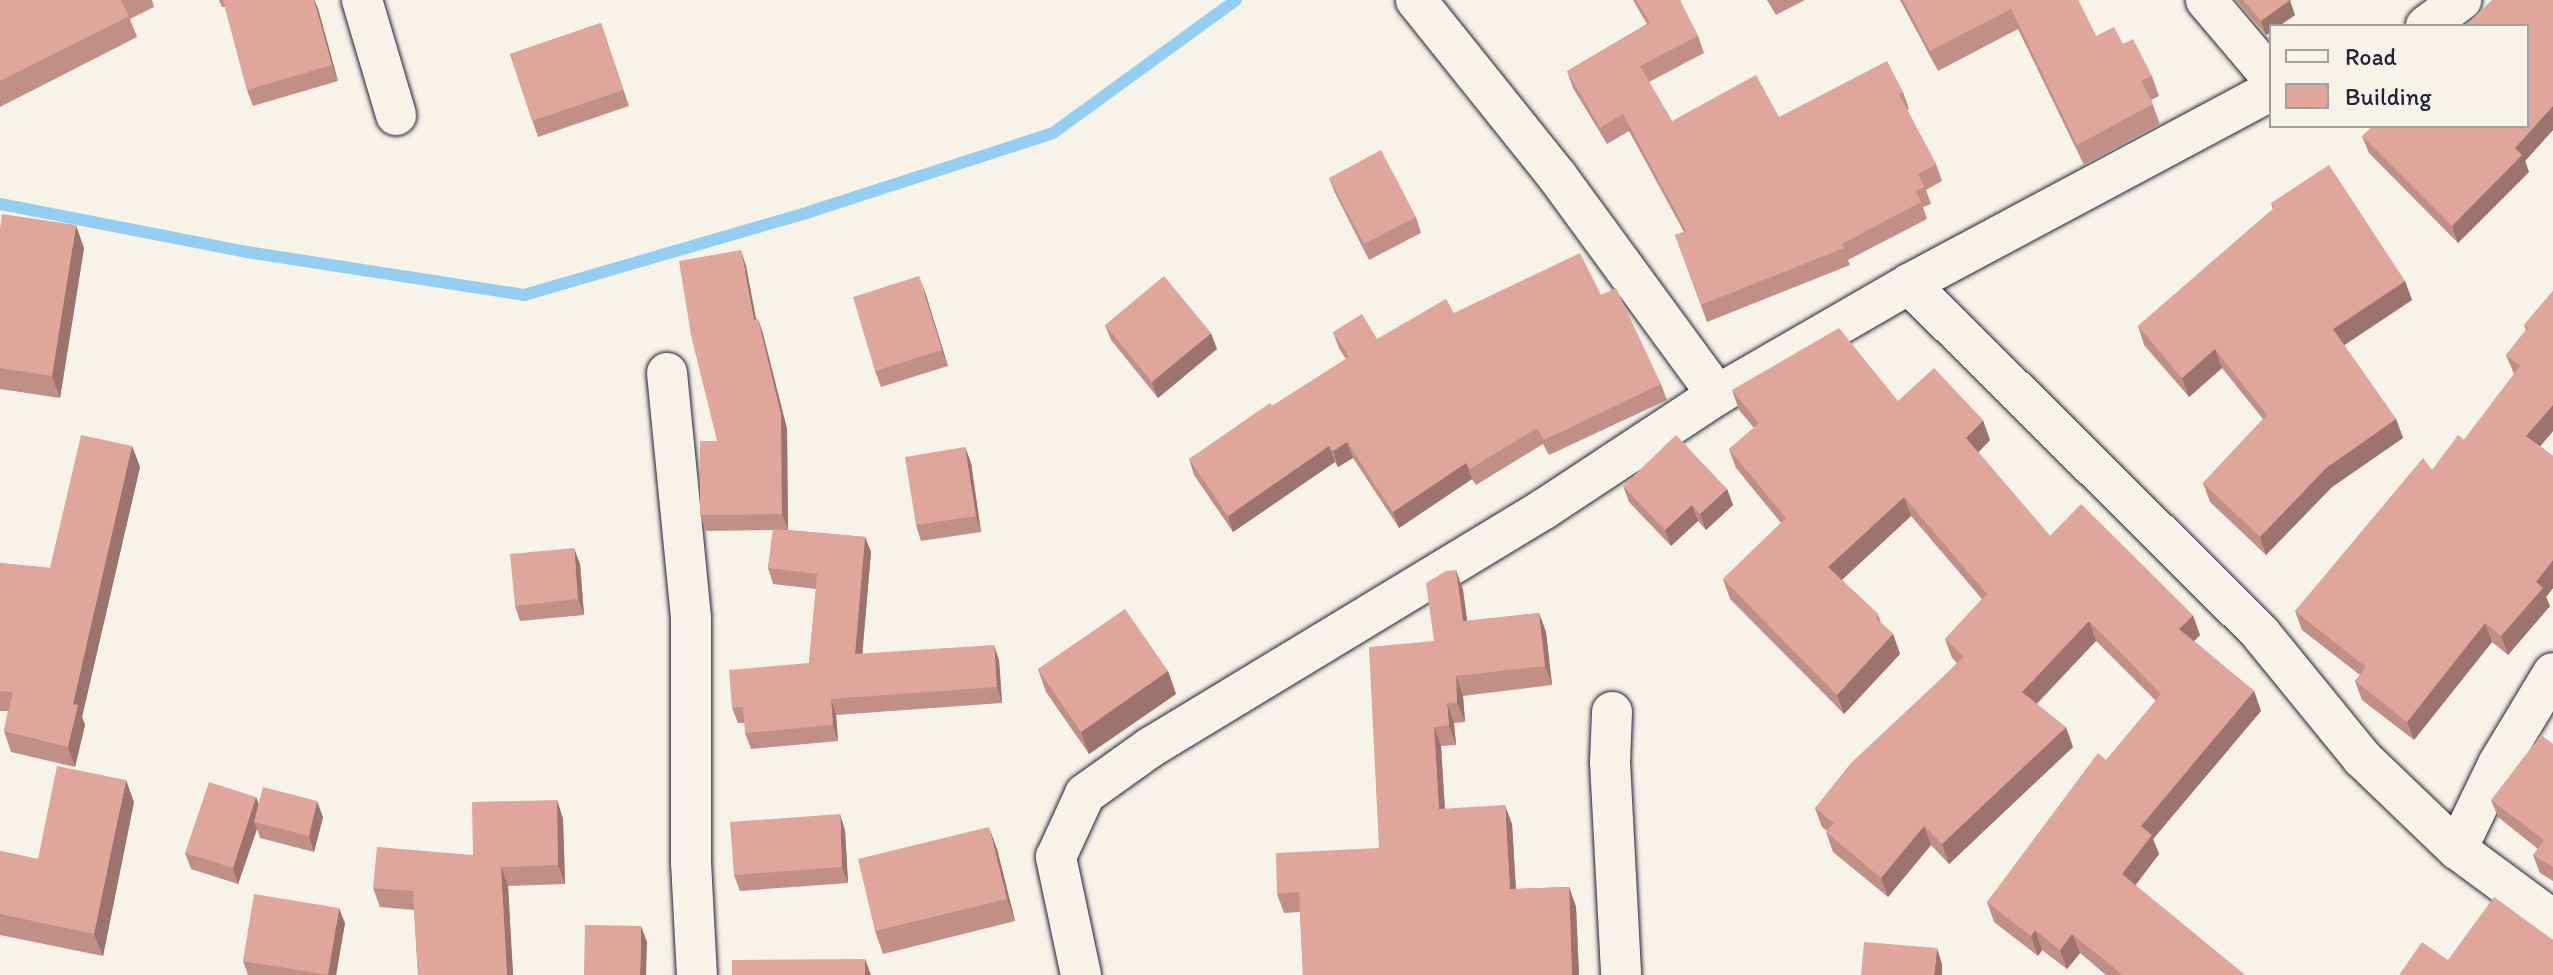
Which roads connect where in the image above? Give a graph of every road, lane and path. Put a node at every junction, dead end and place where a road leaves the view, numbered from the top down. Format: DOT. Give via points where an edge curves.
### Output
graph roads {
  1 [pos="362,0"];
  2 [pos="1416,0"];
  3 [pos="2206,0"];
  4 [pos="2461,0"];
  5 [pos="2429,24"];
  6 [pos="2269,75"];
  7 [pos="2269,92"];
  8 [pos="396,115"];
  9 [pos="1909,284"];
  10 [pos="667,373"];
  11 [pos="1717,395"];
  12 [pos="2553,673"];
  13 [pos="1612,712"];
  14 [pos="2457,849"];
  15 [pos="2553,920"];
  16 [pos="697,975"];
  17 [pos="1081,975"];
  18 [pos="1621,975"];
  1 -- 8 [label="street"];
  2 -- 11 [label="street" via="1557,176"];
  3 -- 6 [label="street"];
  4 -- 5 [label="street"];
  7 -- 9 [label="street"];
  9 -- 11 [label="street"];
  9 -- 14 [label="street" via="2261,634 2362,758"];
  10 -- 16 [label="street" via="691,619 691,862"];
  11 -- 17 [label="street" via="1544,509 1151,747 1085,794 1056,857"];
  12 -- 14 [label="street" via="2498,764"];
  13 -- 18 [label="street"];
  14 -- 15 [label="street"];
}
